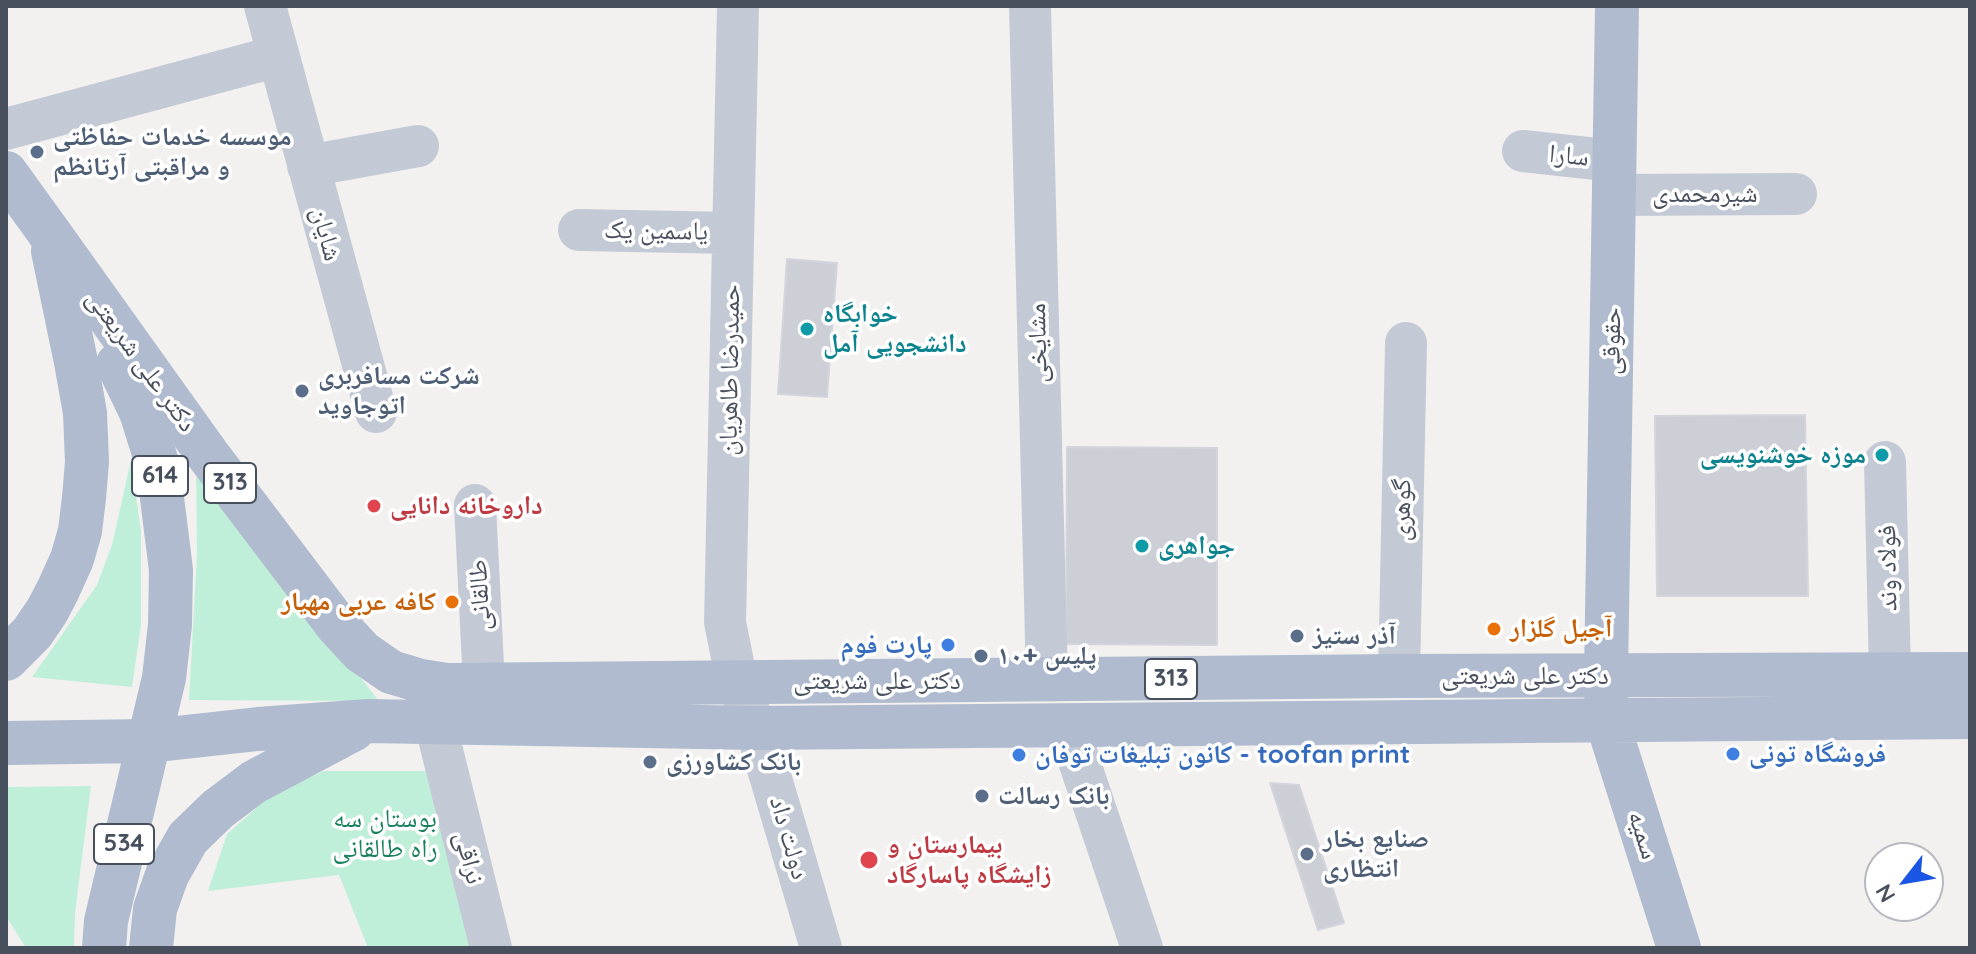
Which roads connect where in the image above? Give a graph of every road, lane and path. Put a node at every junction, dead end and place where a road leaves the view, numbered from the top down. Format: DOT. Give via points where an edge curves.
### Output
graph roads {
  1 [pos="265,6"];
  2 [pos="738,6"];
  3 [pos="1030,6"];
  4 [pos="1617,6"];
  5 [pos="278,56"];
  6 [pos="6,129"];
  7 [pos="418,146"];
  8 [pos="1523,151"];
  9 [pos="308,166"];
  10 [pos="6,173"];
  11 [pos="1614,178"];
  12 [pos="1796,194"];
  13 [pos="579,230"];
  14 [pos="733,233"];
  15 [pos="50,234"];
  16 [pos="1406,343"];
  17 [pos="376,412"];
  18 [pos="1885,462"];
  19 [pos="475,505"];
  20 [pos="6,659"];
  21 [pos="1890,674"];
  22 [pos="1970,674"];
  23 [pos="1606,675"];
  24 [pos="1399,676"];
  25 [pos="1047,680"];
  26 [pos="737,682"];
  27 [pos="484,685"];
  28 [pos="1970,717"];
  29 [pos="368,721"];
  30 [pos="1607,721"];
  31 [pos="435,722"];
  32 [pos="1067,725"];
  33 [pos="756,728"];
  34 [pos="149,741"];
  35 [pos="6,743"];
  36 [pos="104,948"];
  37 [pos="151,948"];
  38 [pos="491,948"];
  39 [pos="821,948"];
  40 [pos="1142,948"];
  41 [pos="1679,948"];
  1 -- 5 [label="street, شایان"];
  2 -- 14 [label="street, حمیدرضا طاهریان"];
  3 -- 25 [label="street, مشایخی"];
  4 -- 11 [label="main road, حقوقی"];
  5 -- 6 [label="street"];
  5 -- 9 [label="street, شایان"];
  7 -- 9 [label="street"];
  8 -- 11 [label="street, سارا"];
  9 -- 17 [label="street, شایان"];
  10 -- 15 [label="main road, 614"];
  11 -- 12 [label="street, شیرمحمدی"];
  11 -- 23 [label="main road, حقوقی"];
  13 -- 14 [label="street, یاسمین یک"];
  14 -- 26 [label="street, حمیدرضا طاهریان" via="725,622"];
  15 -- 20 [label="main road" via="85,413 84,498 80,531 58,590 32,633"];
  15 -- 27 [label="main road, دکتر علی شریعتی / 313" via="208,455 362,652 391,672 421,681"];
  15 -- 34 [label="main road, 614" via="130,387 158,466 171,570 170,625"];
  16 -- 24 [label="street, گوهری"];
  18 -- 21 [label="street, فولاد وند"];
  19 -- 27 [label="street, طالقانی"];
  21 -- 22 [label="main road, دکتر علی شریعتی / 313"];
  21 -- 23 [label="main road, دکتر علی شریعتی / 313"];
  23 -- 24 [label="main road, دکتر علی شریعتی / 313"];
  23 -- 30 [label="main road, حقوقی"];
  24 -- 25 [label="main road, دکتر علی شریعتی / 313"];
  25 -- 26 [label="main road, دکتر علی شریعتی / 313"];
  26 -- 27 [label="main road, دکتر علی شریعتی / 313"];
  26 -- 33 [label="street, حمیدرضا طاهریان"];
  28 -- 30 [label="main road, دکتر علی شریعتی / 313"];
  29 -- 31 [label="main road, دکتر علی شریعتی / 313"];
  29 -- 34 [label="main road, دکتر علی شریعتی / 313"];
  29 -- 37 [label="main road" via="254,782 188,838 155,909"];
  30 -- 32 [label="main road, دکتر علی شریعتی / 313"];
  30 -- 41 [label="main road, سمیه"];
  31 -- 33 [label="main road, دکتر علی شریعتی / 313"];
  31 -- 38 [label="street, نراقی"];
  32 -- 33 [label="main road, دکتر علی شریعتی / 313"];
  32 -- 40 [label="street"];
  33 -- 39 [label="street, دولت داد"];
  34 -- 35 [label="main road, دکتر علی شریعتی / 313"];
  34 -- 36 [label="main road, 534"];
}
